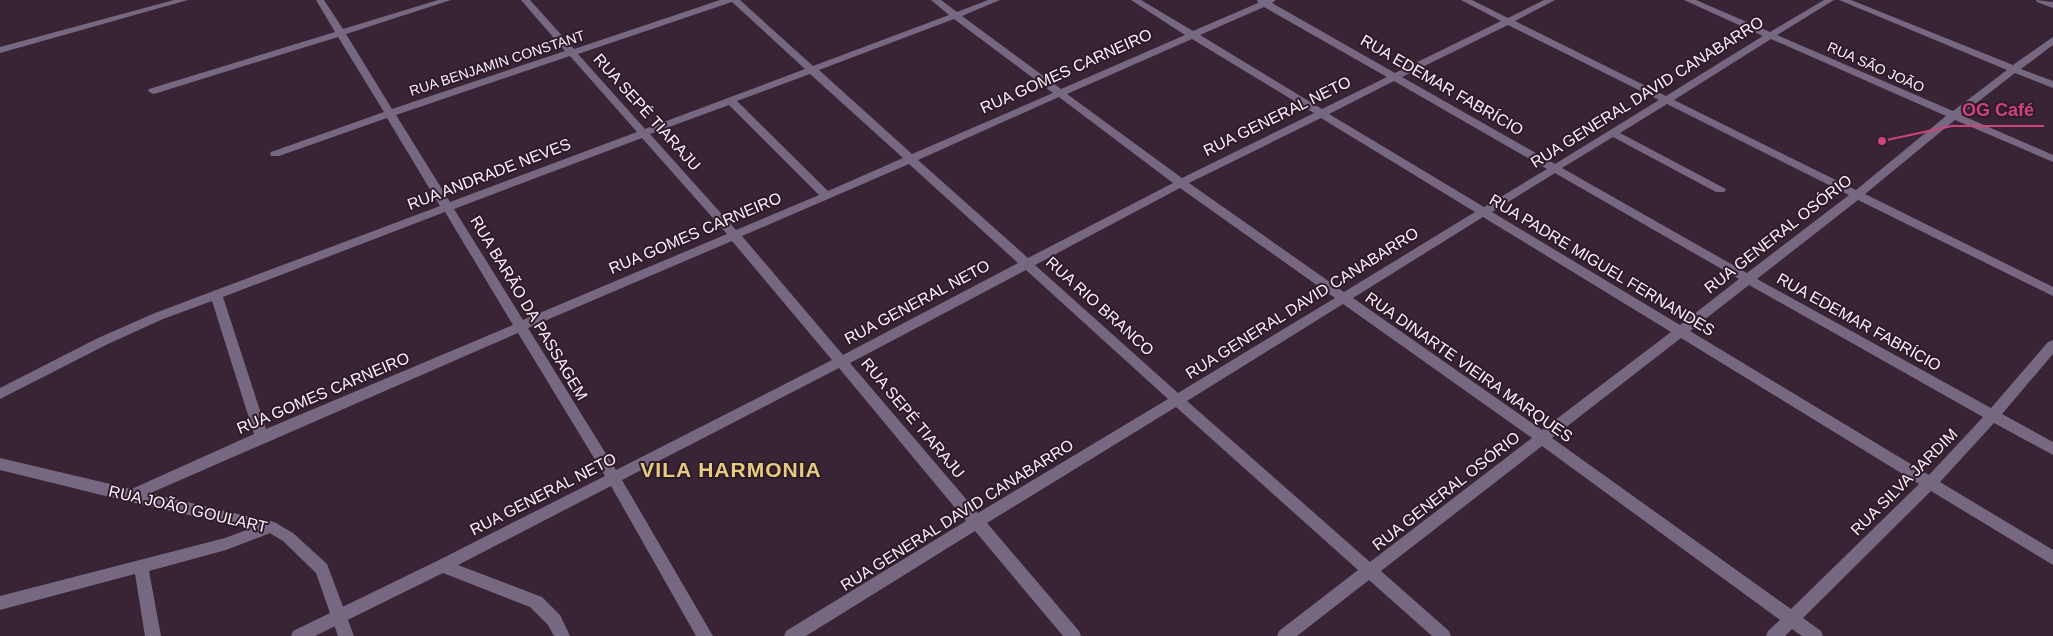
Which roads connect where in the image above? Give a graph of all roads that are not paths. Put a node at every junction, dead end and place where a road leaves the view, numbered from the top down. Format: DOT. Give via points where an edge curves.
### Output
graph roads {
  1 [pos="184,0"];
  2 [pos="320,0"];
  3 [pos="447,0"];
  4 [pos="525,0"];
  5 [pos="729,0"];
  6 [pos="735,0"];
  7 [pos="935,0"];
  8 [pos="996,0"];
  9 [pos="1135,0"];
  10 [pos="1465,0"];
  11 [pos="1551,0"];
  12 [pos="1688,0"];
  13 [pos="1830,0"];
  14 [pos="1843,0"];
  15 [pos="2040,0"];
  16 [pos="1266,1"];
  17 [pos="2053,5"];
  18 [pos="956,15"];
  19 [pos="1508,21"];
  20 [pos="339,32"];
  21 [pos="1191,35"];
  22 [pos="1769,36"];
  23 [pos="2053,40"];
  24 [pos="0,50"];
  25 [pos="572,53"];
  26 [pos="812,69"];
  27 [pos="2016,70"];
  28 [pos="1396,76"];
  29 [pos="2053,85"];
  30 [pos="153,91"];
  31 [pos="1060,92"];
  32 [pos="1668,100"];
  33 [pos="731,101"];
  34 [pos="390,113"];
  35 [pos="1322,114"];
  36 [pos="1953,116"];
  37 [pos="1613,133"];
  38 [pos="643,134"];
  39 [pos="274,154"];
  40 [pos="910,159"];
  41 [pos="2053,159"];
  42 [pos="1555,169"];
  43 [pos="1181,183"];
  44 [pos="1720,190"];
  45 [pos="1857,194"];
  46 [pos="826,196"];
  47 [pos="448,207"];
  48 [pos="1483,211"];
  49 [pos="734,235"];
  50 [pos="1028,264"];
  51 [pos="1748,279"];
  52 [pos="2053,292"];
  53 [pos="216,294"];
  54 [pos="1344,298"];
  55 [pos="522,326"];
  56 [pos="1679,331"];
  57 [pos="2053,346"];
  58 [pos="842,361"];
  59 [pos="0,394"];
  60 [pos="1176,400"];
  61 [pos="1993,415"];
  62 [pos="262,437"];
  63 [pos="1542,438"];
  64 [pos="2053,449"];
  65 [pos="0,464"];
  66 [pos="613,477"];
  67 [pos="1931,482"];
  68 [pos="130,496"];
  69 [pos="976,521"];
  70 [pos="271,527"];
  71 [pos="2053,558"];
  72 [pos="442,566"];
  73 [pos="141,568"];
  74 [pos="1370,570"];
  75 [pos="0,603"];
  76 [pos="339,616"];
  77 [pos="1791,618"];
  78 [pos="153,636"];
  79 [pos="299,636"];
  80 [pos="346,636"];
  81 [pos="562,636"];
  82 [pos="705,636"];
  83 [pos="792,636"];
  84 [pos="1073,636"];
  85 [pos="1286,636"];
  86 [pos="1443,636"];
  87 [pos="1774,636"];
  88 [pos="1815,636"];
  1 -- 24 [label="street"];
  2 -- 20 [label="street, RUA BARÃO DA PASSAGEM"];
  3 -- 20 [label="street"];
  4 -- 25 [label="street, RUA SEPÉ TIARAJU"];
  5 -- 25 [label="street, RUA BENJAMIN CONSTANT"];
  6 -- 26 [label="street, RUA RIO BRANCO"];
  7 -- 18 [label="street, RUA DINARTE VIEIRA MARQUES"];
  8 -- 18 [label="street, RUA ANDRADE NEVES"];
  9 -- 21 [label="street, RUA PADRE MIGUEL FERNANDES"];
  10 -- 19 [label="street"];
  11 -- 19 [label="street, RUA GENERAL NETO"];
  12 -- 22 [label="street, RUA SÃO JOÃO"];
  13 -- 22 [label="street, RUA GENERAL DAVID CANABARRO"];
  14 -- 27 [label="street"];
  15 -- 17 [label="street"];
  16 -- 21 [label="street, RUA GOMES CARNEIRO"];
  16 -- 28 [label="street, RUA EDEMAR FABRÍCIO"];
  18 -- 26 [label="street, RUA ANDRADE NEVES"];
  18 -- 31 [label="street, RUA DINARTE VIEIRA MARQUES"];
  19 -- 28 [label="street, RUA GENERAL NETO"];
  19 -- 32 [label="street"];
  20 -- 30 [label="street"];
  20 -- 34 [label="street, RUA BARÃO DA PASSAGEM"];
  21 -- 31 [label="street, RUA GOMES CARNEIRO"];
  21 -- 35 [label="street, RUA PADRE MIGUEL FERNANDES"];
  22 -- 32 [label="street, RUA GENERAL DAVID CANABARRO"];
  22 -- 36 [label="street, RUA SÃO JOÃO"];
  23 -- 27 [label="street, RUA GENERAL OSÓRIO"];
  25 -- 34 [label="street, RUA BENJAMIN CONSTANT"];
  25 -- 38 [label="street, RUA SEPÉ TIARAJU"];
  26 -- 33 [label="street, RUA ANDRADE NEVES"];
  26 -- 40 [label="street, RUA RIO BRANCO"];
  27 -- 29 [label="street"];
  27 -- 36 [label="street, RUA GENERAL OSÓRIO"];
  28 -- 35 [label="street, RUA GENERAL NETO"];
  28 -- 42 [label="street, RUA EDEMAR FABRÍCIO"];
  31 -- 40 [label="street, RUA GOMES CARNEIRO"];
  31 -- 43 [label="street, RUA DINARTE VIEIRA MARQUES"];
  32 -- 37 [label="street, RUA GENERAL DAVID CANABARRO"];
  32 -- 45 [label="street"];
  33 -- 38 [label="street, RUA ANDRADE NEVES"];
  33 -- 46 [label="street"];
  34 -- 39 [label="street, RUA BENJAMIN CONSTANT"];
  34 -- 47 [label="street, RUA BARÃO DA PASSAGEM"];
  35 -- 43 [label="street, RUA GENERAL NETO"];
  35 -- 48 [label="street, RUA PADRE MIGUEL FERNANDES"];
  36 -- 41 [label="street, RUA SÃO JOÃO"];
  36 -- 45 [label="street, RUA GENERAL OSÓRIO"];
  37 -- 42 [label="street, RUA GENERAL DAVID CANABARRO"];
  37 -- 44 [label="street"];
  38 -- 47 [label="street, RUA ANDRADE NEVES"];
  38 -- 49 [label="street, RUA SEPÉ TIARAJU"];
  40 -- 46 [label="street, RUA GOMES CARNEIRO"];
  40 -- 50 [label="street, RUA RIO BRANCO"];
  42 -- 48 [label="street, RUA GENERAL DAVID CANABARRO"];
  42 -- 51 [label="street, RUA EDEMAR FABRÍCIO"];
  43 -- 50 [label="street, RUA GENERAL NETO"];
  43 -- 54 [label="street, RUA DINARTE VIEIRA MARQUES"];
  45 -- 51 [label="street, RUA GENERAL OSÓRIO"];
  45 -- 52 [label="street"];
  46 -- 49 [label="street, RUA GOMES CARNEIRO"];
  47 -- 53 [label="street, RUA ANDRADE NEVES"];
  47 -- 55 [label="street, RUA BARÃO DA PASSAGEM"];
  48 -- 54 [label="street, RUA GENERAL DAVID CANABARRO"];
  48 -- 56 [label="street, RUA PADRE MIGUEL FERNANDES"];
  49 -- 55 [label="street, RUA GOMES CARNEIRO"];
  49 -- 58 [label="street, RUA SEPÉ TIARAJU"];
  50 -- 58 [label="street, RUA GENERAL NETO"];
  50 -- 60 [label="street, RUA RIO BRANCO"];
  51 -- 56 [label="street, RUA GENERAL OSÓRIO"];
  51 -- 61 [label="street, RUA EDEMAR FABRÍCIO"];
  53 -- 59 [label="street, RUA ANDRADE NEVES" via="103,341"];
  53 -- 62 [label="street"];
  54 -- 60 [label="street, RUA GENERAL DAVID CANABARRO"];
  54 -- 63 [label="street, RUA DINARTE VIEIRA MARQUES"];
  55 -- 62 [label="street, RUA GOMES CARNEIRO"];
  55 -- 66 [label="street, RUA BARÃO DA PASSAGEM"];
  56 -- 63 [label="street, RUA GENERAL OSÓRIO"];
  56 -- 67 [label="street, RUA PADRE MIGUEL FERNANDES"];
  57 -- 61 [label="street, RUA SILVA JARDIM"];
  58 -- 66 [label="street, RUA GENERAL NETO"];
  58 -- 69 [label="street, RUA SEPÉ TIARAJU"];
  60 -- 69 [label="street, RUA GENERAL DAVID CANABARRO"];
  60 -- 74 [label="street, RUA RIO BRANCO"];
  61 -- 64 [label="street, RUA EDEMAR FABRÍCIO"];
  61 -- 67 [label="street, RUA SILVA JARDIM"];
  62 -- 68 [label="street, RUA GOMES CARNEIRO"];
  63 -- 74 [label="street, RUA GENERAL OSÓRIO"];
  63 -- 77 [label="street, RUA DINARTE VIEIRA MARQUES"];
  65 -- 68 [label="street, RUA JOÃO GOULART"];
  66 -- 72 [label="street, RUA GENERAL NETO"];
  66 -- 82 [label="street, RUA BARÃO DA PASSAGEM"];
  67 -- 71 [label="street, RUA PADRE MIGUEL FERNANDES"];
  67 -- 77 [label="street, RUA SILVA JARDIM"];
  68 -- 70 [label="street, RUA JOÃO GOULART"];
  69 -- 83 [label="street, RUA GENERAL DAVID CANABARRO"];
  69 -- 84 [label="street, RUA SEPÉ TIARAJU"];
  70 -- 73 [label="street" via="226,544"];
  70 -- 76 [label="street, RUA JOÃO GOULART" via="288,537 322,569"];
  72 -- 76 [label="street, RUA GENERAL NETO"];
  72 -- 81 [label="street" via="536,602 554,620"];
  73 -- 75 [label="street"];
  73 -- 78 [label="street"];
  74 -- 85 [label="street, RUA GENERAL OSÓRIO"];
  74 -- 86 [label="street, RUA RIO BRANCO"];
  76 -- 79 [label="street, RUA GENERAL NETO"];
  76 -- 80 [label="street, RUA JOÃO GOULART"];
  77 -- 87 [label="street, RUA SILVA JARDIM"];
  77 -- 88 [label="street, RUA DINARTE VIEIRA MARQUES"];
}
